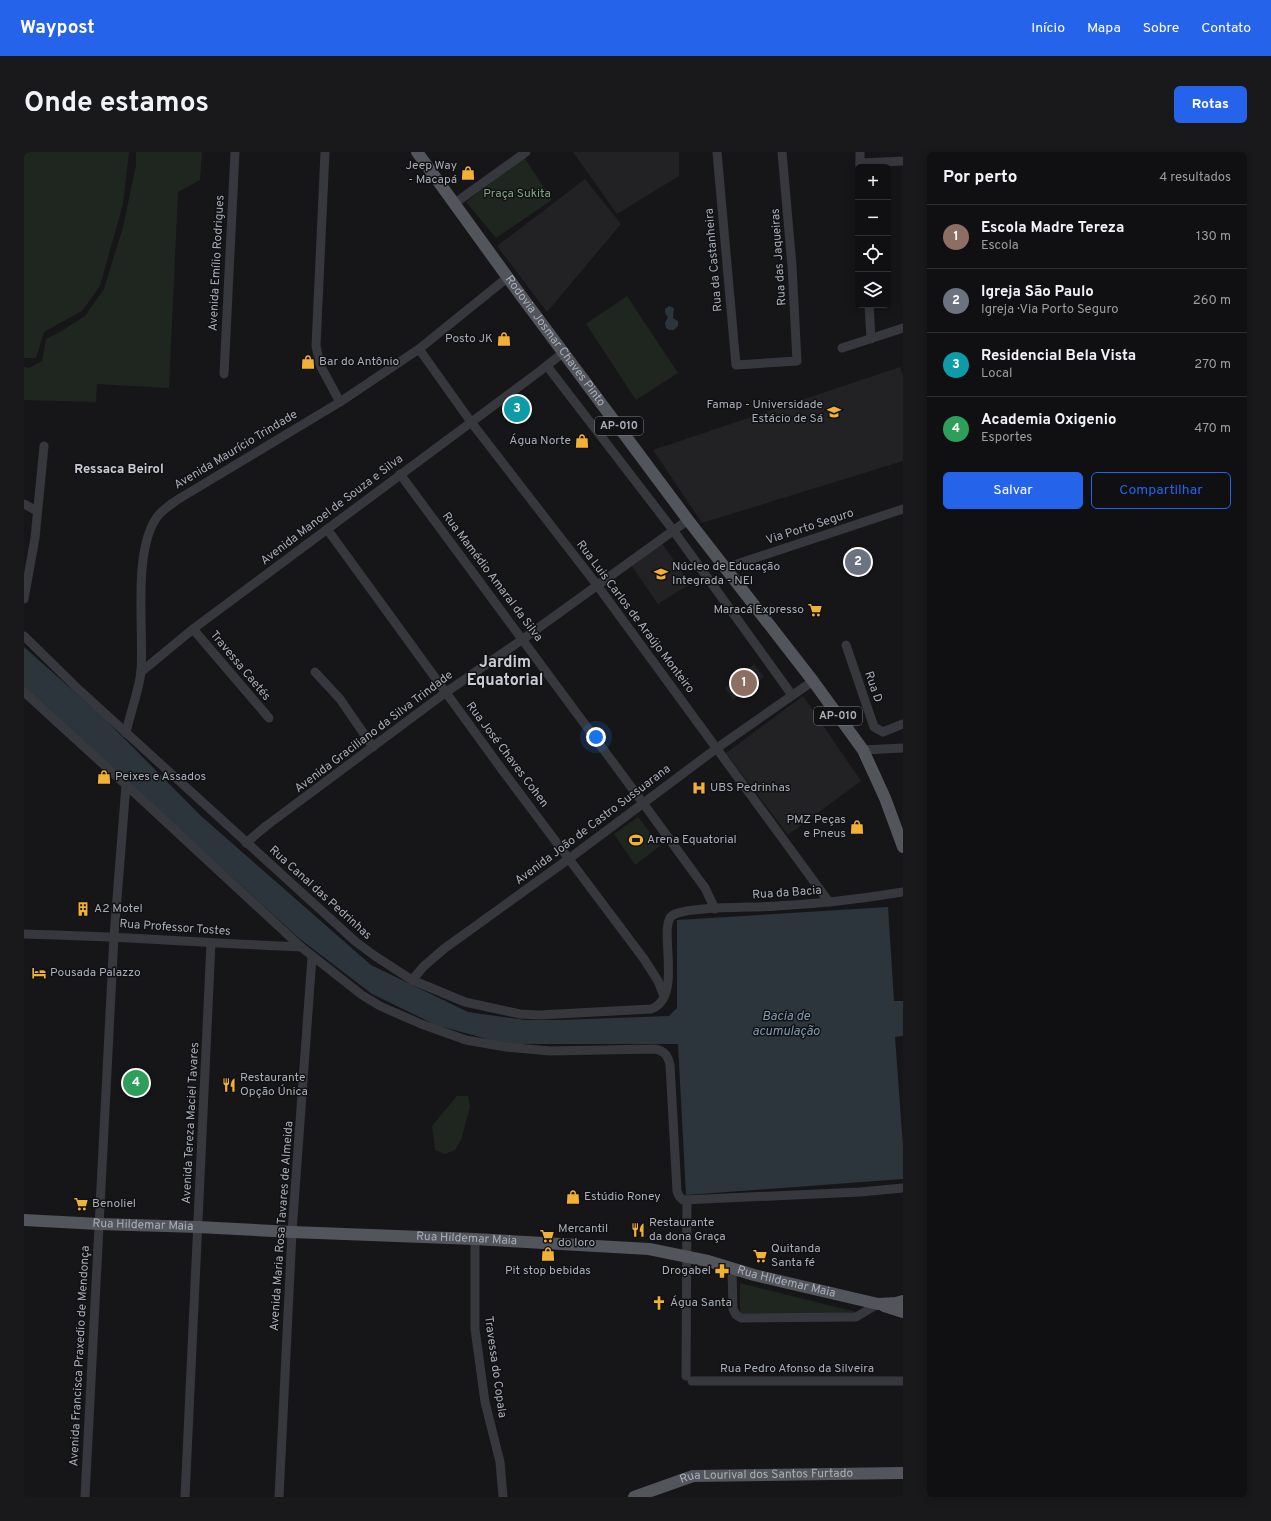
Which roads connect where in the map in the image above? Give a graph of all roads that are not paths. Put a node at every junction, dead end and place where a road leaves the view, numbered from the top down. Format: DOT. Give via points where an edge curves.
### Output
graph roads {
  1 [pos="235,152"];
  2 [pos="325,152"];
  3 [pos="417,152"];
  4 [pos="526,152"];
  5 [pos="717,152"];
  6 [pos="782,152"];
  7 [pos="860,152"];
  8 [pos="893,157"];
  9 [pos="903,161"];
  10 [pos="860,164"];
  11 [pos="864,164"];
  12 [pos="455,203"];
  13 [pos="508,277"];
  14 [pos="869,308"];
  15 [pos="903,328"];
  16 [pos="871,339"];
  17 [pos="842,348"];
  18 [pos="419,349"];
  19 [pos="564,352"];
  20 [pos="797,361"];
  21 [pos="544,368"];
  22 [pos="224,374"];
  23 [pos="340,402"];
  24 [pos="471,422"];
  25 [pos="44,446"];
  26 [pos="400,474"];
  27 [pos="24,504"];
  28 [pos="903,509"];
  29 [pos="37,511"];
  30 [pos="688,520"];
  31 [pos="327,529"];
  32 [pos="673,530"];
  33 [pos="725,568"];
  34 [pos="597,585"];
  35 [pos="24,599"];
  36 [pos="193,629"];
  37 [pos="24,636"];
  38 [pos="524,639"];
  39 [pos="846,645"];
  40 [pos="140,672"];
  41 [pos="315,672"];
  42 [pos="813,681"];
  43 [pos="24,692"];
  44 [pos="445,693"];
  45 [pos="792,695"];
  46 [pos="269,718"];
  47 [pos="903,724"];
  48 [pos="126,733"];
  49 [pos="373,747"];
  50 [pos="717,748"];
  51 [pos="903,748"];
  52 [pos="863,750"];
  53 [pos="126,785"];
  54 [pos="643,803"];
  55 [pos="246,843"];
  56 [pos="903,847"];
  57 [pos="570,858"];
  58 [pos="903,892"];
  59 [pos="829,902"];
  60 [pos="716,909"];
  61 [pos="24,934"];
  62 [pos="114,936"];
  63 [pos="211,943"];
  64 [pos="301,947"];
  65 [pos="312,957"];
  66 [pos="412,980"];
  67 [pos="665,997"];
  68 [pos="903,1188"];
  69 [pos="687,1201"];
  70 [pos="24,1220"];
  71 [pos="99,1224"];
  72 [pos="198,1227"];
  73 [pos="292,1232"];
  74 [pos="475,1239"];
  75 [pos="686,1257"];
  76 [pos="732,1269"];
  77 [pos="903,1301"];
  78 [pos="878,1304"];
  79 [pos="903,1312"];
  80 [pos="903,1381"];
  81 [pos="903,1473"];
  82 [pos="85,1497"];
  83 [pos="185,1497"];
  84 [pos="279,1497"];
  85 [pos="503,1497"];
  86 [pos="634,1497"];
  1 -- 22 [label="street, Avenida Emílio Rodrigues"];
  2 -- 23 [label="street" via="316,346 320,365"];
  3 -- 12 [label="main road, Rodovia Josmar Chaves Pinto / AP-010"];
  4 -- 12 [label="street"];
  5 -- 20 [label="street, Rua da Castanheira" via="736,365"];
  6 -- 20 [label="street, Rua das Jaqueiras"];
  7 -- 10 [label="street"];
  8 -- 9 [label="street"];
  8 -- 11 [label="street"];
  12 -- 13 [label="main road, Rodovia Josmar Chaves Pinto / AP-010"];
  13 -- 18 [label="street, Avenida Maurício Trindade"];
  13 -- 19 [label="main road, Rodovia Josmar Chaves Pinto / AP-010"];
  14 -- 16 [label="street"];
  15 -- 16 [label="street"];
  16 -- 17 [label="street"];
  18 -- 23 [label="street, Avenida Maurício Trindade"];
  18 -- 24 [label="street, Rua Luis Carlos de Araújo Monteiro"];
  19 -- 21 [label="street, Avenida Manoel de Souza e Silva"];
  19 -- 30 [label="main road, Rodovia Josmar Chaves Pinto / AP-010"];
  21 -- 24 [label="street, Avenida Manoel de Souza e Silva"];
  21 -- 32 [label="street"];
  23 -- 40 [label="street, Avenida Maurício Trindade" via="177,500 164,509 156,519 145,549"];
  24 -- 26 [label="street, Avenida Manoel de Souza e Silva"];
  24 -- 34 [label="street, Rua Luis Carlos de Araújo Monteiro"];
  25 -- 29 [label="street"];
  26 -- 31 [label="street, Avenida Manoel de Souza e Silva"];
  26 -- 38 [label="street, Rua Mamédio Amaral da Silva"];
  27 -- 29 [label="street"];
  28 -- 33 [label="street, Via Porto Seguro"];
  29 -- 35 [label="street"];
  30 -- 32 [label="street, Avenida Graciliano da Silva Trindade"];
  30 -- 33 [label="main road, Rodovia Josmar Chaves Pinto / AP-010"];
  31 -- 36 [label="street, Avenida Manoel de Souza e Silva"];
  31 -- 44 [label="street, Rua José Chaves Cohen"];
  32 -- 34 [label="street, Avenida Graciliano da Silva Trindade"];
  32 -- 45 [label="street"];
  33 -- 42 [label="main road, Rodovia Josmar Chaves Pinto / AP-010"];
  34 -- 38 [label="street, Avenida Graciliano da Silva Trindade"];
  34 -- 50 [label="street, Rua Luis Carlos de Araújo Monteiro"];
  36 -- 40 [label="street, Avenida Manoel de Souza e Silva"];
  36 -- 46 [label="street, Travessa Caetés"];
  37 -- 48 [label="street, Rua Canal das Pedrinhas"];
  38 -- 44 [label="street, Avenida Graciliano da Silva Trindade"];
  38 -- 54 [label="street, Rua Mamédio Amaral da Silva"];
  39 -- 47 [label="street, Rua D" via="874,727 882,732"];
  40 -- 48 [label="street, Avenida Maurício Trindade"];
  41 -- 49 [label="street" via="340,699"];
  42 -- 45 [label="street, Avenida João de Castro Sussuarana"];
  42 -- 52 [label="main road, Rodovia Josmar Chaves Pinto / AP-010"];
  43 -- 53 [label="street"];
  44 -- 49 [label="street, Avenida Graciliano da Silva Trindade"];
  44 -- 57 [label="street, Rua José Chaves Cohen"];
  45 -- 50 [label="street, Avenida João de Castro Sussuarana"];
  48 -- 55 [label="street, Rua Canal das Pedrinhas"];
  49 -- 55 [label="street, Avenida Graciliano da Silva Trindade"];
  50 -- 54 [label="street, Avenida João de Castro Sussuarana"];
  50 -- 59 [label="street, Rua Luis Carlos de Araújo Monteiro"];
  51 -- 52 [label="street"];
  52 -- 56 [label="main road, Rodovia Josmar Chaves Pinto / AP-010" via="885,798"];
  53 -- 62 [label="street, Avenida Francisca Praxedio de Mendonça"];
  53 -- 64 [label="street"];
  54 -- 57 [label="street, Avenida João de Castro Sussuarana"];
  54 -- 60 [label="street, Rua Mamédio Amaral da Silva" via="705,888"];
  55 -- 66 [label="street, Rua Canal das Pedrinhas" via="356,942"];
  57 -- 66 [label="street, Avenida João de Castro Sussuarana" via="445,948"];
  57 -- 67 [label="street, Rua José Chaves Cohen" via="644,960"];
  58 -- 59 [label="street, Rua da Bacia"];
  59 -- 60 [label="street, Rua da Bacia"];
  60 -- 67 [label="street, Rua da Bacia" via="690,910 673,915 668,928 669,962"];
  61 -- 62 [label="street, Rua Professor Tostes"];
  62 -- 63 [label="street, Rua Professor Tostes"];
  62 -- 71 [label="street, Avenida Francisca Praxedio de Mendonça"];
  63 -- 64 [label="street, Rua Professor Tostes"];
  63 -- 72 [label="street, Avenida Tereza Maciel Tavares"];
  64 -- 65 [label="street"];
  65 -- 69 [label="street" via="380,1006 466,1040 532,1051 655,1049 665,1053 668,1058 677,1191 679,1196"];
  65 -- 73 [label="street, Avenida Maria Rosa Tavares de Almeida"];
  66 -- 67 [label="street, Rua Canal das Pedrinhas" via="465,1002 520,1014 645,1011 657,1007"];
  68 -- 69 [label="street"];
  69 -- 75 [label="street"];
  70 -- 71 [label="main road, Rua Hildemar Maia"];
  71 -- 72 [label="main road, Rua Hildemar Maia"];
  71 -- 82 [label="street, Avenida Francisca Praxedio de Mendonça"];
  72 -- 73 [label="main road, Rua Hildemar Maia"];
  72 -- 83 [label="street, Avenida Tereza Maciel Tavares"];
  73 -- 74 [label="main road, Rua Hildemar Maia"];
  73 -- 84 [label="street, Avenida Maria Rosa Tavares de Almeida"];
  74 -- 75 [label="main road, Rua Hildemar Maia" via="649,1249"];
  74 -- 85 [label="street, Travessa do Copala" via="475,1329 485,1402 498,1451"];
  75 -- 76 [label="main road, Rua Hildemar Maia"];
  75 -- 80 [label="street, Rua Pedro Afonso da Silveira" via="689,1379"];
  76 -- 78 [label="main road, Rua Hildemar Maia"];
  76 -- 78 [label="street" via="733,1309 741,1318 856,1317"];
  77 -- 78 [label="main road, Rua Hildemar Maia"];
  78 -- 79 [label="main road"];
  81 -- 86 [label="main road, Rua Lourival dos Santos Furtado" via="693,1476"];
}
